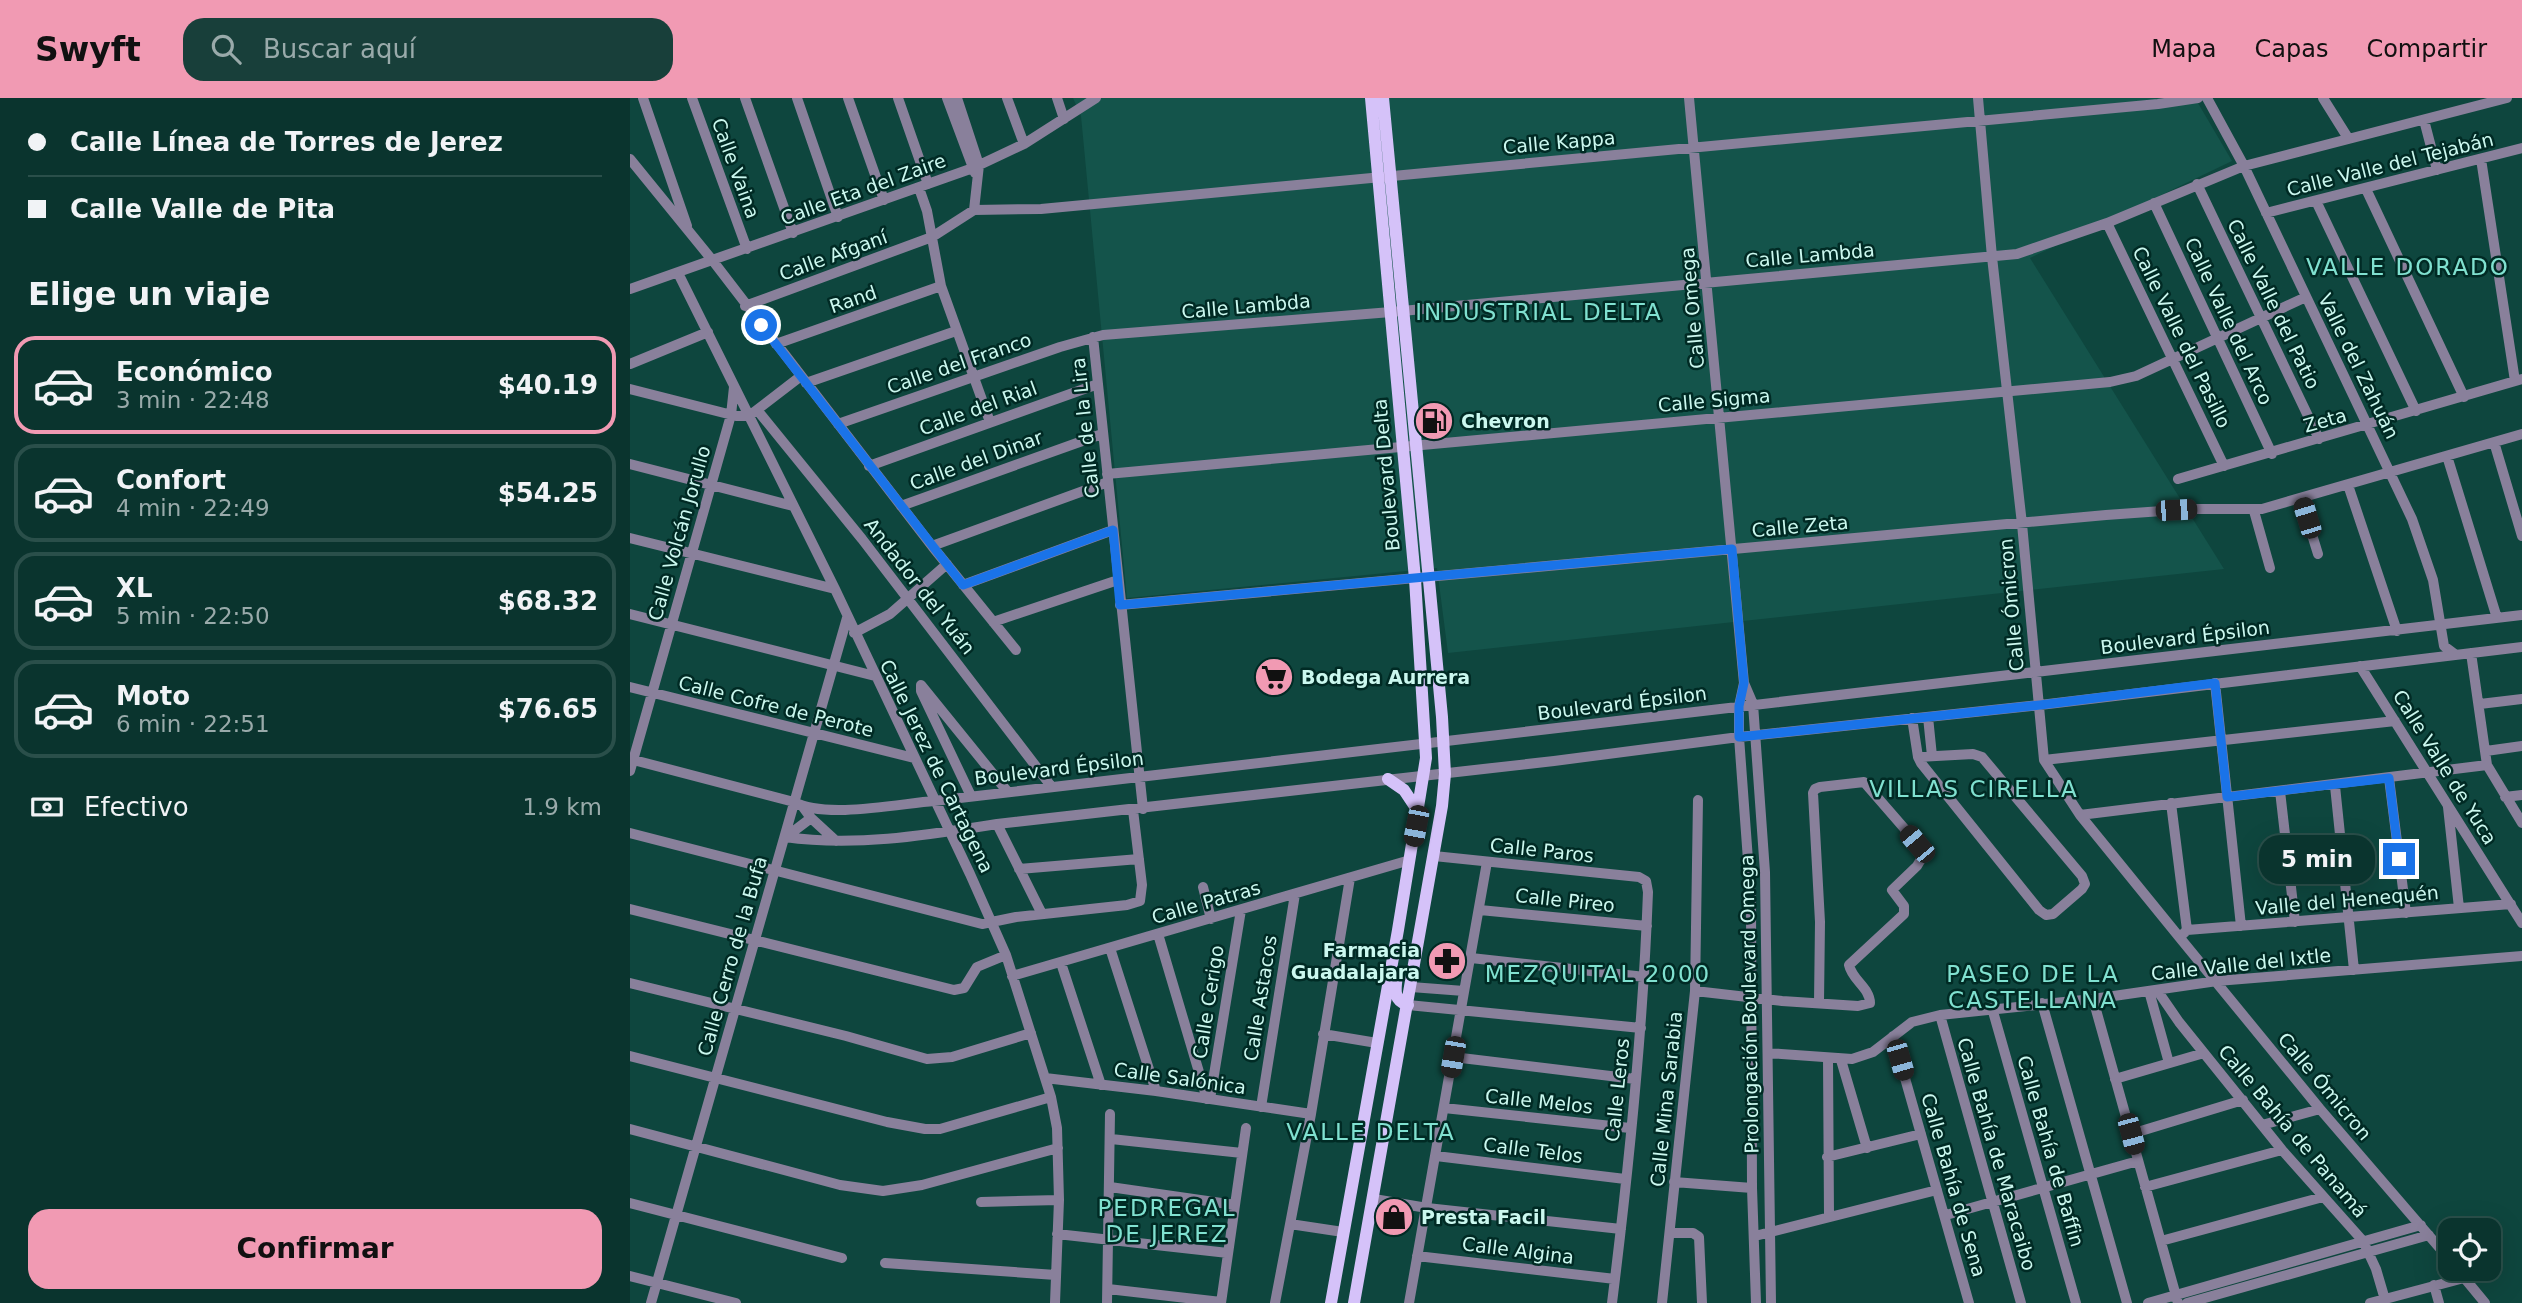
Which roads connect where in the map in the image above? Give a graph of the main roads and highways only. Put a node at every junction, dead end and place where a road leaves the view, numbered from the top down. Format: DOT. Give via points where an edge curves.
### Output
graph roads {
  1 [pos="1371,98"];
  2 [pos="1383,98"];
  3 [pos="1385,177"];
  4 [pos="1422,578"];
  5 [pos="1388,779"];
  6 [pos="1419,811"];
  7 [pos="1398,930"];
  8 [pos="1408,1005"];
  9 [pos="1331,1303"];
  10 [pos="1354,1303"];
  1 -- 3 [label="main road, Boulevard Delta"];
  2 -- 3 [label="main road, Boulevard Delta"];
  3 -- 4 [label="main road, Boulevard Delta"];
  4 -- 6 [label="main road, Boulevard Delta" via="1426,742"];
  4 -- 8 [label="main road, Boulevard Delta" via="1445,774"];
  5 -- 6 [label="main road" via="1404,790"];
  6 -- 7 [label="main road, Boulevard Delta"];
  7 -- 8 [label="main road" via="1396,995"];
  7 -- 9 [label="main road, Boulevard Delta"];
  8 -- 10 [label="main road, Boulevard Delta"];
}
